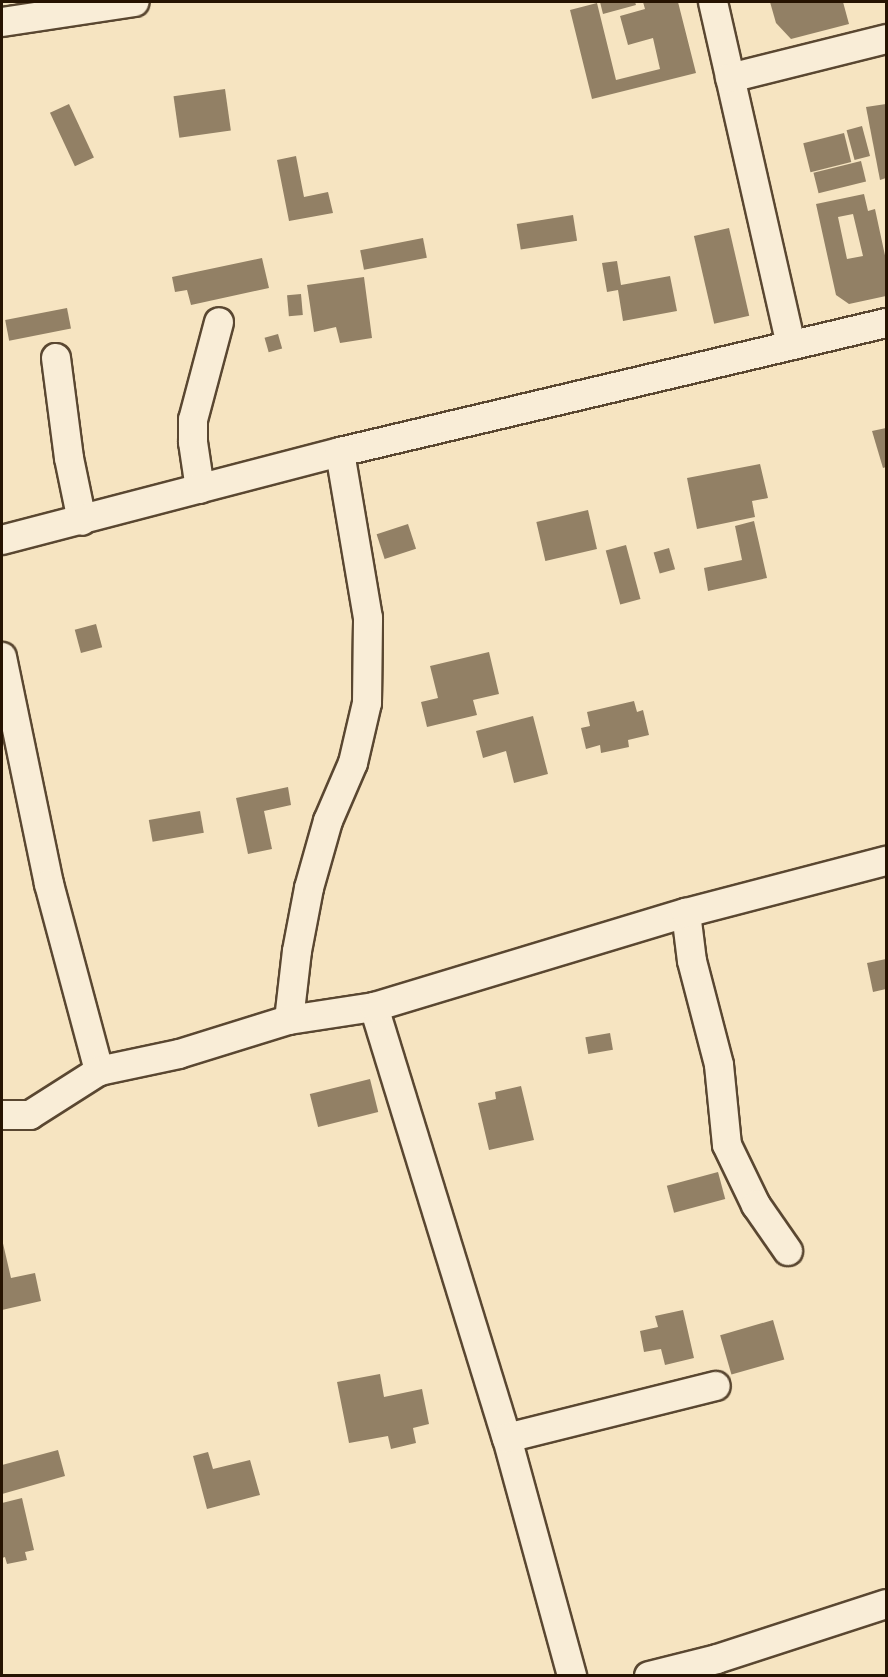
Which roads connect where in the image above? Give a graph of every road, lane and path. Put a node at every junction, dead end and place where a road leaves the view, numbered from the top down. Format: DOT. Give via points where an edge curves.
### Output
graph roads {
  1 [pos="135,2"];
  2 [pos="712,2"];
  3 [pos="2,22"];
  4 [pos="886,39"];
  5 [pos="730,78"];
  6 [pos="219,322"];
  7 [pos="886,323"];
  8 [pos="791,345"];
  9 [pos="56,358"];
  10 [pos="340,452"];
  11 [pos="200,489"];
  12 [pos="82,521"];
  13 [pos="2,540"];
  14 [pos="2,657"];
  15 [pos="886,861"];
  16 [pos="686,912"];
  17 [pos="374,1007"];
  18 [pos="290,1020"];
  19 [pos="99,1071"];
  20 [pos="2,1115"];
  21 [pos="788,1251"];
  22 [pos="716,1386"];
  23 [pos="507,1438"];
  24 [pos="886,1604"];
  25 [pos="572,1676"];
  26 [pos="649,1676"];
  1 -- 3 [label="street"];
  2 -- 5 [label="street"];
  4 -- 5 [label="street"];
  5 -- 8 [label="street"];
  6 -- 11 [label="street" via="193,420"];
  7 -- 8 [label="street"];
  8 -- 10 [label="street"];
  9 -- 12 [label="street"];
  10 -- 11 [label="street"];
  10 -- 18 [label="street" via="368,618 367,703 353,763 328,821 309,888"];
  11 -- 12 [label="street"];
  12 -- 13 [label="street"];
  14 -- 19 [label="street" via="49,884"];
  15 -- 16 [label="street"];
  16 -- 17 [label="street"];
  16 -- 21 [label="street" via="692,961 719,1065 727,1145 756,1205"];
  17 -- 18 [label="street"];
  17 -- 23 [label="street"];
  18 -- 19 [label="street" via="179,1054"];
  19 -- 20 [label="street" via="30,1115"];
  22 -- 23 [label="street"];
  23 -- 25 [label="street"];
  24 -- 26 [label="street" via="717,1659"];
}
